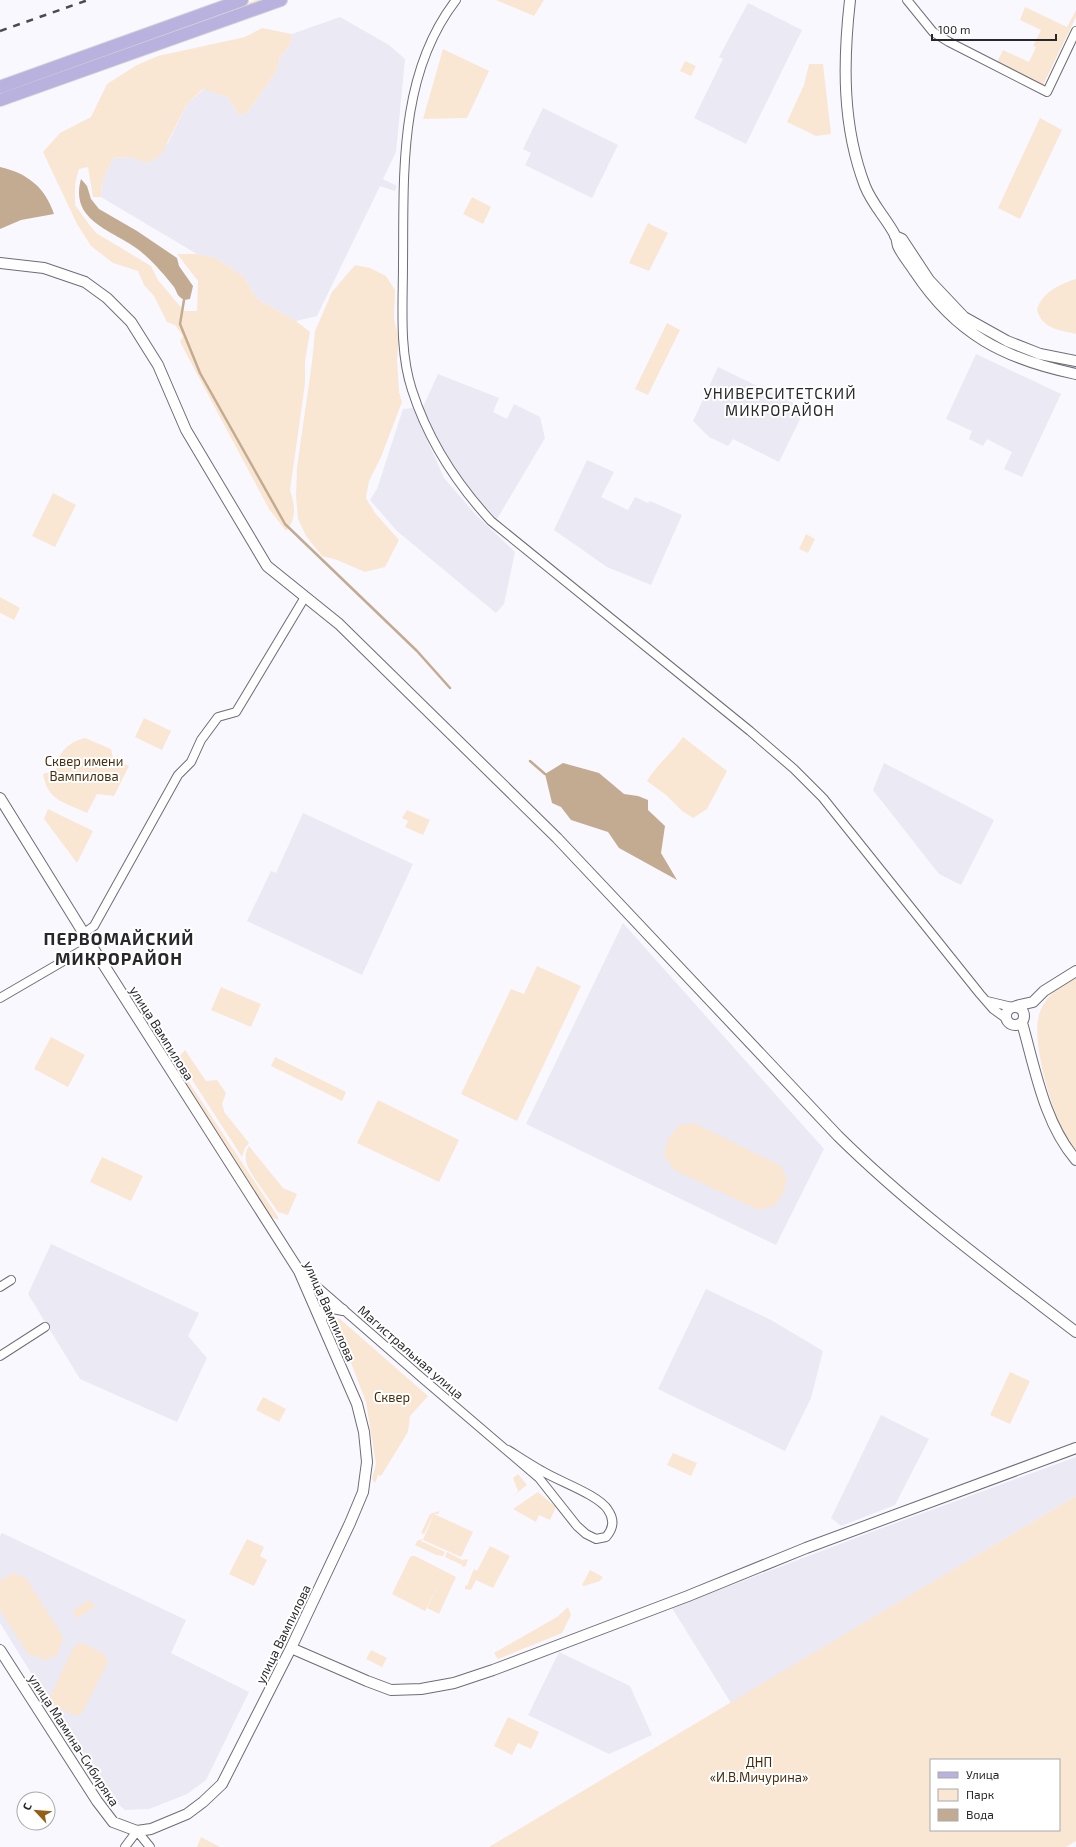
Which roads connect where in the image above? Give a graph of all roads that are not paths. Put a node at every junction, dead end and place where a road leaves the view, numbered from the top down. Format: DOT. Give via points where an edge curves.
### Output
graph roads {
  1 [pos="242,0"];
  2 [pos="281,0"];
  3 [pos="456,0"];
  4 [pos="850,0"];
  5 [pos="907,0"];
  6 [pos="1076,31"];
  7 [pos="0,86"];
  8 [pos="0,100"];
  9 [pos="895,236"];
  10 [pos="0,262"];
  11 [pos="1076,361"];
  12 [pos="1076,374"];
  13 [pos="305,597"];
  14 [pos="0,798"];
  15 [pos="84,933"];
  16 [pos="91,945"];
  17 [pos="1076,972"];
  18 [pos="0,998"];
  19 [pos="986,1001"];
  20 [pos="1033,1002"];
  21 [pos="1014,1007"];
  22 [pos="1023,1020"];
  23 [pos="1009,1022"];
  24 [pos="1029,1047"];
  25 [pos="1076,1160"];
  26 [pos="299,1271"];
  27 [pos="11,1280"];
  28 [pos="0,1287"];
  29 [pos="343,1310"];
  30 [pos="321,1321"];
  31 [pos="45,1327"];
  32 [pos="1076,1332"];
  33 [pos="0,1356"];
  34 [pos="1076,1448"];
  35 [pos="508,1450"];
  36 [pos="291,1648"];
  37 [pos="0,1650"];
  38 [pos="137,1831"];
  39 [pos="125,1847"];
  40 [pos="150,1847"];
  1 -- 7 [label="main road"];
  2 -- 8 [label="main road"];
  3 -- 19 [label="street" via="430,39 416,83 408,120 404,167 404,348 412,389 424,424 466,494 491,521 794,768 823,798"];
  4 -- 9 [label="street" via="846,94 852,140 870,196"];
  5 -- 6 [label="street" via="933,32 1047,92"];
  9 -- 11 [label="street" via="902,240 929,280 964,317 1007,342 1040,354"];
  9 -- 12 [label="street" via="898,247 924,286 970,333 1021,359"];
  10 -- 13 [label="street" via="44,268 85,282 107,298 131,322 158,364 186,430 256,551 267,566"];
  13 -- 15 [label="street" via="236,712 218,717 201,740 191,762 178,776 142,837 94,926"];
  13 -- 32 [label="street" via="339,624 557,838 832,1130 877,1174"];
  14 -- 15 [label="street, улица Вампилова"];
  15 -- 16 [label="street, улица Вампилова"];
  16 -- 18 [label="street"];
  16 -- 26 [label="street, улица Вампилова"];
  17 -- 20 [label="street" via="1044,991"];
  19 -- 21 [label="street"];
  19 -- 23 [label="street"];
  20 -- 21 [label="street"];
  20 -- 22 [label="street"];
  21 -- 22 [label="street" via="1024,1011"];
  21 -- 23 [label="street" via="1006,1013"];
  22 -- 23 [label="street" via="1016,1025"];
  22 -- 24 [label="street"];
  23 -- 24 [label="street"];
  24 -- 25 [label="street" via="1047,1108 1056,1129"];
  26 -- 29 [label="street, Магистральная улица"];
  26 -- 30 [label="street, улица Вампилова"];
  27 -- 28 [label="street"];
  29 -- 30 [label="street" via="328,1307 323,1311"];
  29 -- 35 [label="street, Магистральная улица"];
  30 -- 36 [label="street, улица Вампилова" via="356,1404 364,1432 367,1462 363,1492"];
  31 -- 33 [label="street"];
  34 -- 36 [label="street" via="454,1683 391,1690"];
  35 -- 35 [label="street, Магистральная улица" via="544,1482 577,1526 596,1539 606,1538 612,1530 613,1519 608,1509 582,1491 542,1472"];
  36 -- 38 [label="street, улица Вампилова" via="222,1784 187,1814 151,1829"];
  37 -- 38 [label="street, улица Мамина-Сибиряка" via="113,1822"];
  38 -- 39 [label="street"];
  38 -- 40 [label="street"];
}
